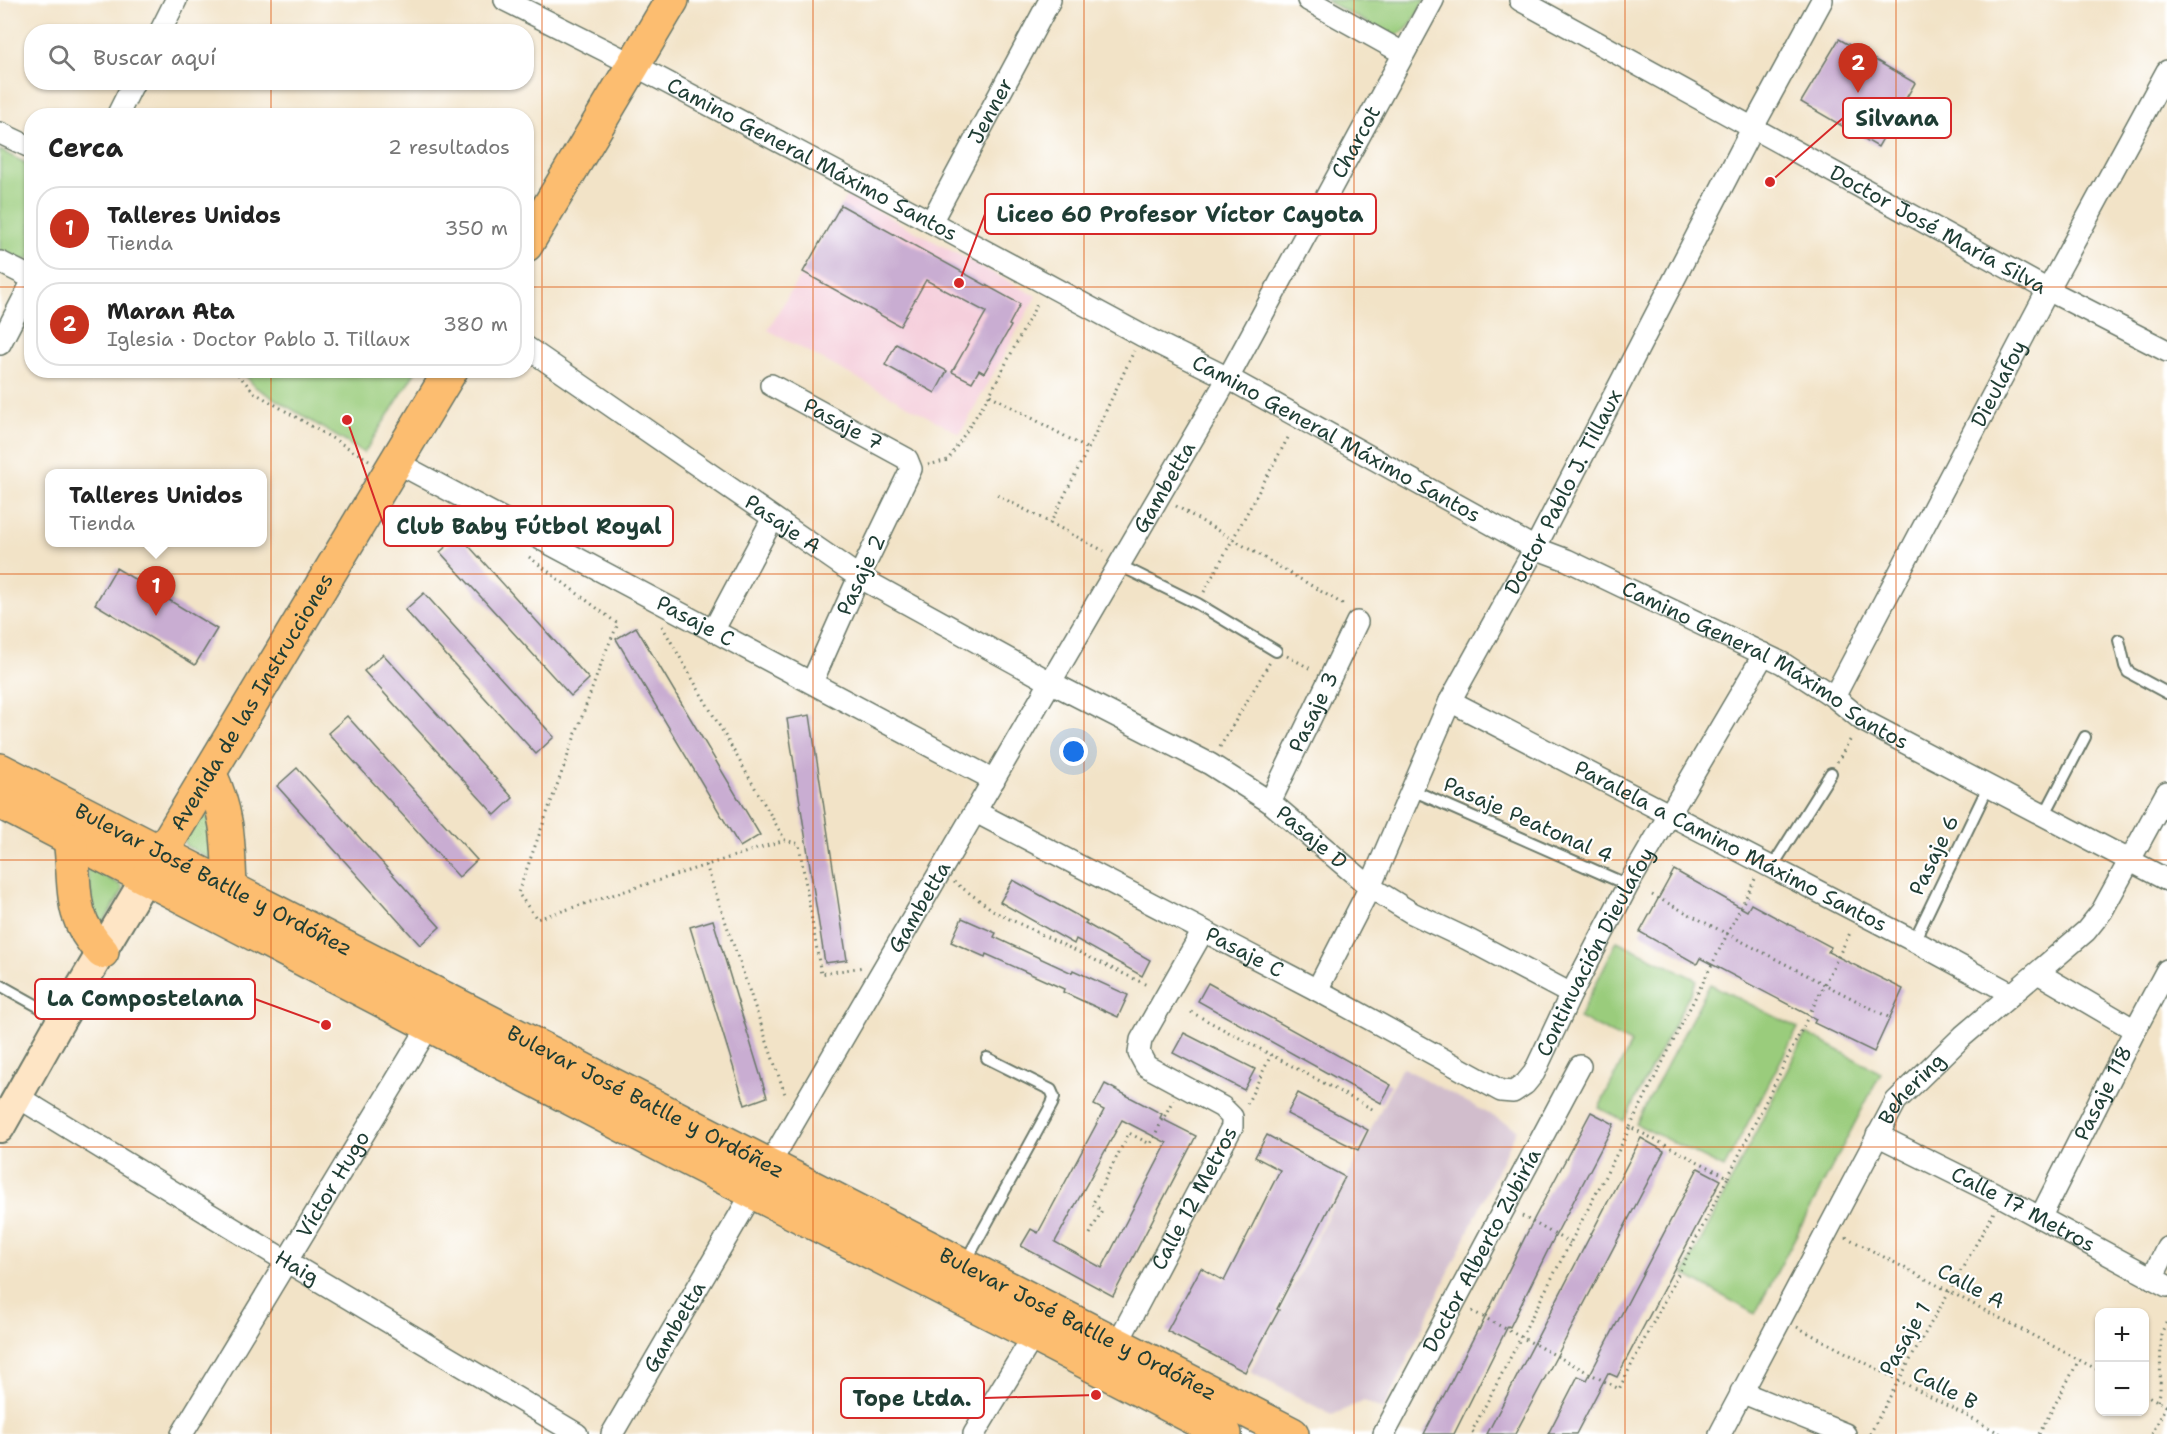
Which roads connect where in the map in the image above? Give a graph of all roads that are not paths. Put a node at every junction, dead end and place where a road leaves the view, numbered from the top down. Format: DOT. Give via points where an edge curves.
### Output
graph roads {
  1 [pos="176,0"];
  2 [pos="505,0"];
  3 [pos="672,0"];
  4 [pos="1050,0"];
  5 [pos="1308,0"];
  6 [pos="1432,0"];
  7 [pos="1520,0"];
  8 [pos="1822,0"];
  9 [pos="164,24"];
  10 [pos="1403,53"];
  11 [pos="634,65"];
  12 [pos="2167,71"];
  13 [pos="130,90"];
  14 [pos="121,108"];
  15 [pos="1753,127"];
  16 [pos="0,133"];
  17 [pos="24,144"];
  18 [pos="932,222"];
  19 [pos="534,232"];
  20 [pos="0,262"];
  21 [pos="24,274"];
  22 [pos="2048,290"];
  23 [pos="24,298"];
  24 [pos="0,344"];
  25 [pos="2167,351"];
  26 [pos="534,353"];
  27 [pos="446,378"];
  28 [pos="1228,378"];
  29 [pos="771,385"];
  30 [pos="392,467"];
  31 [pos="911,469"];
  32 [pos="773,518"];
  33 [pos="1535,548"];
  34 [pos="1120,562"];
  35 [pos="859,577"];
  36 [pos="1357,622"];
  37 [pos="713,631"];
  38 [pos="2119,640"];
  39 [pos="1276,651"];
  40 [pos="1764,654"];
  41 [pos="812,682"];
  42 [pos="1052,683"];
  43 [pos="2167,693"];
  44 [pos="1834,697"];
  45 [pos="1450,701"];
  46 [pos="2085,738"];
  47 [pos="0,770"];
  48 [pos="1831,772"];
  49 [pos="210,774"];
  50 [pos="994,780"];
  51 [pos="1989,785"];
  52 [pos="1412,790"];
  53 [pos="2167,792"];
  54 [pos="0,802"];
  55 [pos="1269,802"];
  56 [pos="976,812"];
  57 [pos="1669,814"];
  58 [pos="2045,814"];
  59 [pos="70,839"];
  60 [pos="2130,859"];
  61 [pos="154,865"];
  62 [pos="1763,873"];
  63 [pos="2167,880"];
  64 [pos="1628,885"];
  65 [pos="230,887"];
  66 [pos="1370,887"];
  67 [pos="1203,931"];
  68 [pos="1914,941"];
  69 [pos="102,952"];
  70 [pos="2167,970"];
  71 [pos="2038,973"];
  72 [pos="0,985"];
  73 [pos="1317,990"];
  74 [pos="1571,994"];
  75 [pos="2012,994"];
  76 [pos="61,1020"];
  77 [pos="429,1026"];
  78 [pos="2135,1030"];
  79 [pos="987,1058"];
  80 [pos="1580,1066"];
  81 [pos="1514,1092"];
  82 [pos="18,1097"];
  83 [pos="0,1128"];
  84 [pos="1877,1136"];
  85 [pos="762,1180"];
  86 [pos="2040,1218"];
  87 [pos="2167,1248"];
  88 [pos="286,1261"];
  89 [pos="964,1264"];
  90 [pos="2159,1282"];
  91 [pos="1034,1335"];
  92 [pos="1118,1344"];
  93 [pos="1741,1392"];
  94 [pos="182,1434"];
  95 [pos="577,1434"];
  96 [pos="612,1434"];
  97 [pos="974,1434"];
  98 [pos="1225,1434"];
  99 [pos="1292,1434"];
  100 [pos="1384,1434"];
  101 [pos="1720,1434"];
  102 [pos="1845,1434"];
  1 -- 9 [label="street"];
  2 -- 11 [label="street, Camino General Máximo Santos"];
  3 -- 11 [label="main road"];
  4 -- 18 [label="street, Jenner"];
  5 -- 10 [label="street"];
  6 -- 10 [label="street, Charcot"];
  7 -- 15 [label="street, Doctor José María Silva"];
  8 -- 15 [label="street, Doctor Pablo J. Tillaux"];
  10 -- 28 [label="street, Charcot"];
  11 -- 18 [label="street, Camino General Máximo Santos"];
  11 -- 19 [label="main road"];
  12 -- 22 [label="street, Dieulafoy"];
  13 -- 14 [label="street"];
  15 -- 22 [label="street, Doctor José María Silva"];
  15 -- 33 [label="street, Doctor Pablo J. Tillaux"];
  16 -- 17 [label="street"];
  18 -- 28 [label="street, Camino General Máximo Santos"];
  20 -- 21 [label="street"];
  22 -- 25 [label="street, Doctor José María Silva"];
  22 -- 44 [label="street, Dieulafoy"];
  23 -- 24 [label="street"];
  26 -- 32 [label="street, Pasaje A"];
  27 -- 30 [label="main road, Avenida de las Instrucciones"];
  28 -- 33 [label="street, Camino General Máximo Santos"];
  28 -- 34 [label="street, Gambetta"];
  29 -- 31 [label="street, Pasaje 7" via="908,459"];
  30 -- 37 [label="street, Pasaje C"];
  30 -- 49 [label="main road, Avenida de las Instrucciones"];
  31 -- 35 [label="street, Pasaje 2"];
  32 -- 35 [label="street, Pasaje A"];
  32 -- 37 [label="street"];
  33 -- 40 [label="street, Camino General Máximo Santos"];
  33 -- 45 [label="street, Doctor Pablo J. Tillaux"];
  34 -- 39 [label="lane"];
  34 -- 42 [label="street, Gambetta"];
  35 -- 41 [label="street, Pasaje 2"];
  35 -- 42 [label="street, Pasaje A"];
  36 -- 55 [label="street, Pasaje 3"];
  37 -- 41 [label="street, Pasaje C"];
  38 -- 43 [label="lane" via="2128,672"];
  40 -- 44 [label="street, Camino General Máximo Santos"];
  40 -- 57 [label="street, Continuación Dieulafoy"];
  41 -- 50 [label="street, Pasaje C"];
  42 -- 50 [label="street, Gambetta"];
  42 -- 55 [label="street, Pasaje D" via="1210,764"];
  44 -- 51 [label="street, Camino General Máximo Santos" via="1862,720"];
  45 -- 52 [label="street, Doctor Pablo J. Tillaux"];
  45 -- 57 [label="street, Paralela a Camino Máximo Santos"];
  46 -- 58 [label="lane"];
  47 -- 61 [label="main road, Bulevar José Batlle y Ordóñez"];
  48 -- 62 [label="lane"];
  49 -- 61 [label="main road, Avenida de las Instrucciones"];
  49 -- 65 [label="main road" via="227,825"];
  50 -- 56 [label="street, Gambetta"];
  51 -- 58 [label="street, Camino General Máximo Santos"];
  51 -- 68 [label="lane, Pasaje 6"];
  52 -- 64 [label="lane, Pasaje Peatonal 4"];
  52 -- 66 [label="street, Doctor Pablo J. Tillaux"];
  53 -- 60 [label="street, Behering"];
  54 -- 59 [label="main road, Bulevar José Batlle y Ordóñez"];
  55 -- 66 [label="street, Pasaje D"];
  56 -- 67 [label="street, Pasaje C"];
  56 -- 85 [label="street, Gambetta"];
  57 -- 62 [label="street, Paralela a Camino Máximo Santos"];
  57 -- 64 [label="street, Continuación Dieulafoy"];
  58 -- 60 [label="street, Camino General Máximo Santos"];
  59 -- 61 [label="main road, Bulevar José Batlle y Ordóñez"];
  59 -- 69 [label="main road" via="76,909 86,933"];
  60 -- 63 [label="street, Camino General Máximo Santos"];
  60 -- 71 [label="street, Behering" via="2102,911 2086,931"];
  61 -- 65 [label="main road, Bulevar José Batlle y Ordóñez"];
  61 -- 69 [label="main road, Avenida de las Instrucciones"];
  61 -- 77 [label="main road, Bulevar José Batlle y Ordóñez"];
  62 -- 68 [label="street, Paralela a Camino Máximo Santos"];
  64 -- 74 [label="street, Continuación Dieulafoy"];
  65 -- 85 [label="main road, Bulevar José Batlle y Ordóñez"];
  66 -- 73 [label="street, Doctor Pablo J. Tillaux"];
  66 -- 74 [label="street, Pasaje D" via="1412,913"];
  67 -- 73 [label="street, Pasaje C"];
  67 -- 92 [label="street, Calle 12 Metros" via="1141,1040 1139,1053 1146,1066 1222,1107 1232,1117 1232,1127"];
  68 -- 75 [label="street, Paralela a Camino Máximo Santos"];
  69 -- 76 [label="main road, Avenida de las Instrucciones"];
  70 -- 78 [label="street, Pasaje 118"];
  71 -- 75 [label="street, Behering"];
  71 -- 78 [label="street"];
  72 -- 76 [label="lane"];
  73 -- 81 [label="street, Pasaje C" via="1501,1091"];
  74 -- 81 [label="street, Continuación Dieulafoy" via="1533,1073"];
  75 -- 84 [label="street, Behering" via="1910,1086 1896,1101"];
  76 -- 82 [label="main road, Avenida de las Instrucciones"];
  77 -- 85 [label="main road, Bulevar José Batlle y Ordóñez"];
  77 -- 88 [label="street, Víctor Hugo"];
  78 -- 86 [label="street, Pasaje 118"];
  79 -- 89 [label="lane" via="1051,1090 1054,1097"];
  80 -- 100 [label="street, Doctor Alberto Zubiría"];
  82 -- 83 [label="main road, Avenida de las Instrucciones"];
  82 -- 88 [label="street, Haig"];
  84 -- 86 [label="street, Calle 17 Metros"];
  84 -- 93 [label="street, Behering"];
  85 -- 89 [label="main road, Bulevar José Batlle y Ordóñez"];
  85 -- 91 [label="main road, Bulevar José Batlle y Ordóñez"];
  85 -- 96 [label="street, Gambetta"];
  86 -- 90 [label="street, Calle 17 Metros"];
  87 -- 90 [label="street"];
  88 -- 94 [label="street, Víctor Hugo"];
  88 -- 95 [label="street, Haig"];
  89 -- 92 [label="main road, Bulevar José Batlle y Ordóñez"];
  91 -- 97 [label="street"];
  91 -- 98 [label="main road, Bulevar José Batlle y Ordóñez"];
  92 -- 99 [label="main road, Bulevar José Batlle y Ordóñez"];
  93 -- 101 [label="street, Behering"];
  93 -- 102 [label="street"];
}
